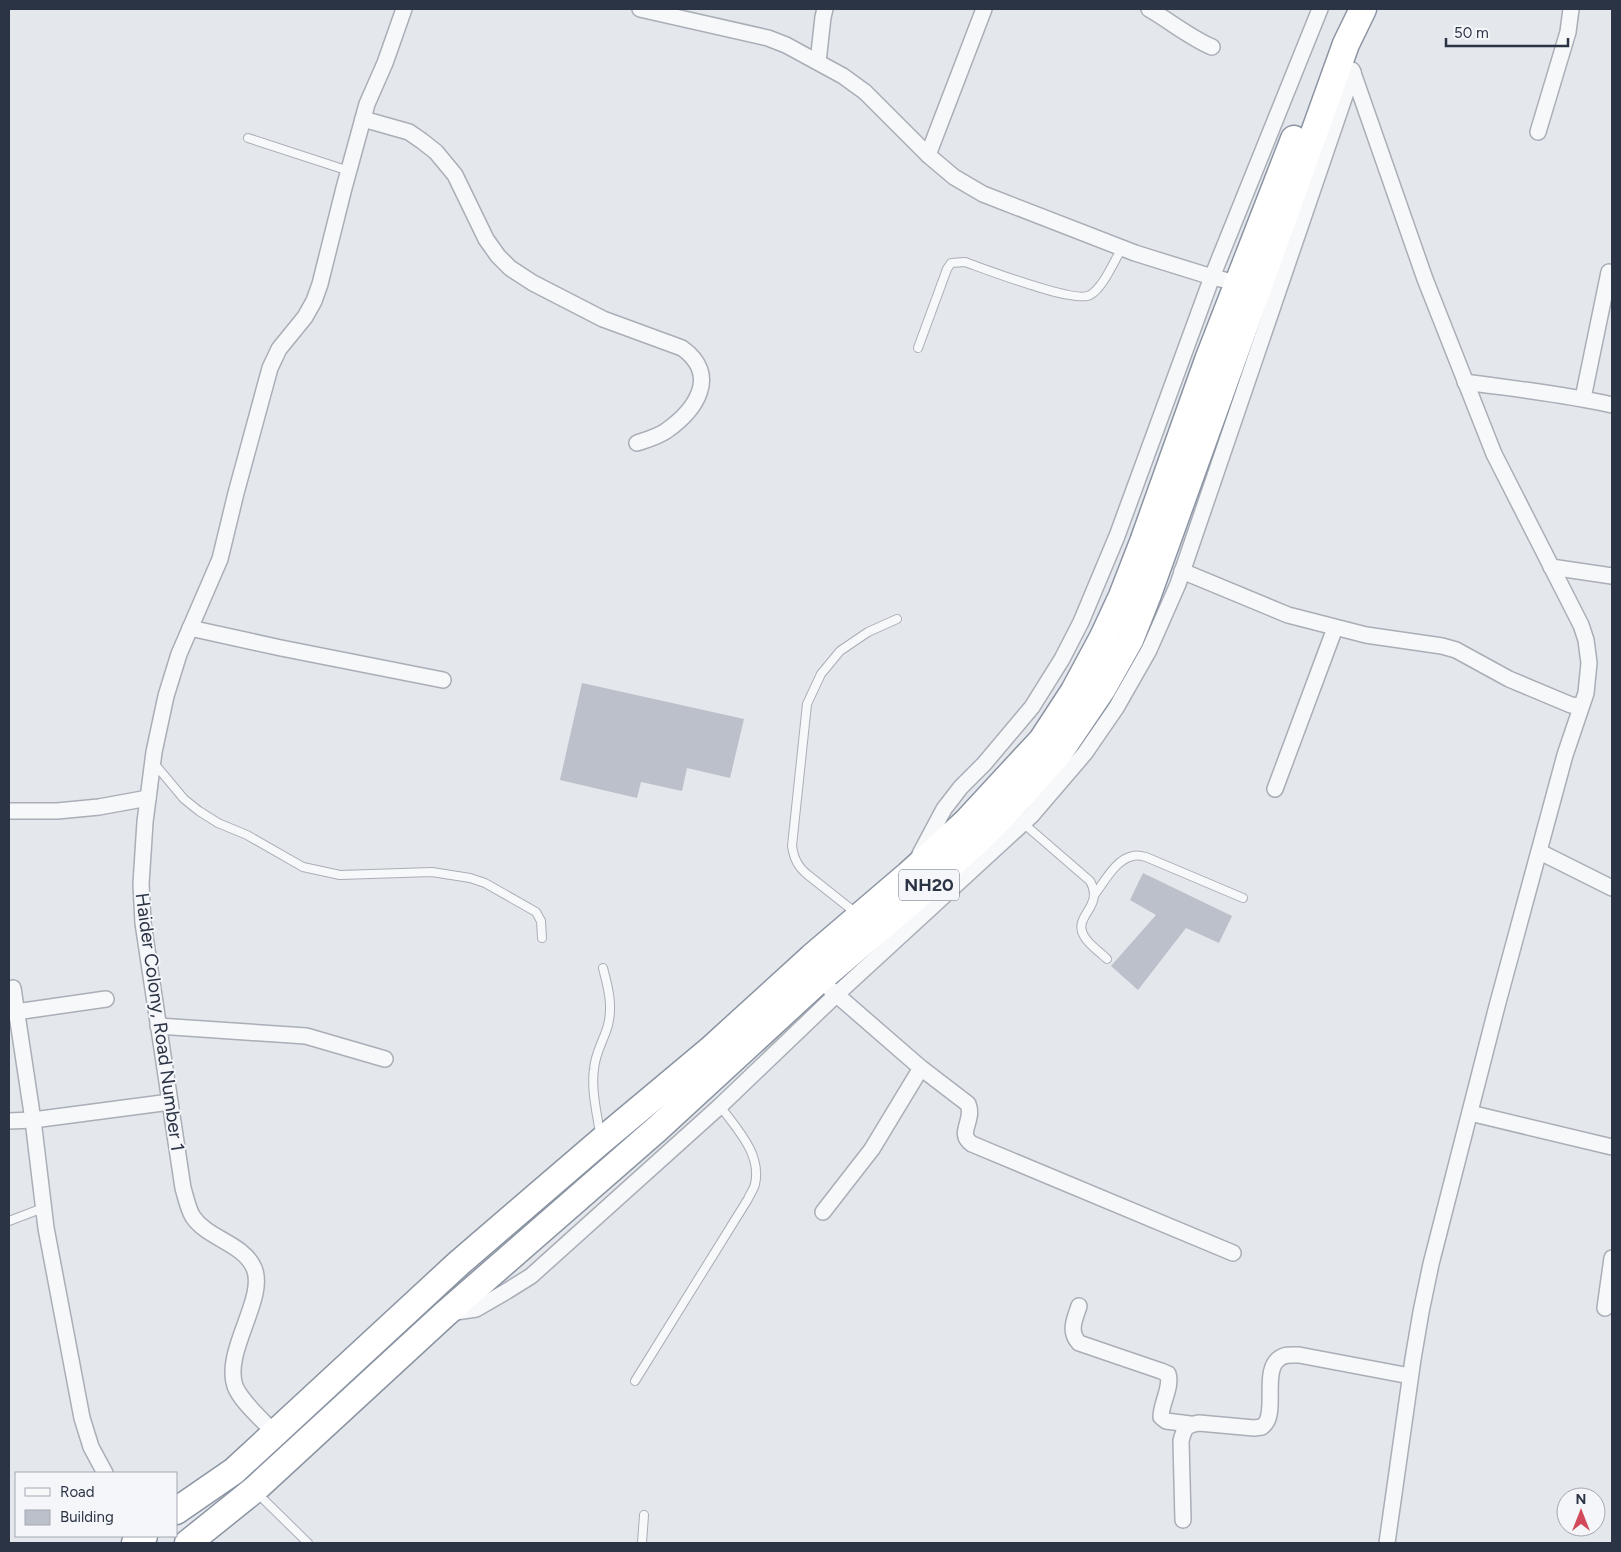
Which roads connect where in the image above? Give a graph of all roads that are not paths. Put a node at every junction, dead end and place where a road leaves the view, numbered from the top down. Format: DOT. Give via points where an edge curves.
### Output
graph roads {
  1 [pos="404,9"];
  2 [pos="640,9"];
  3 [pos="825,9"];
  4 [pos="984,9"];
  5 [pos="1148,9"];
  6 [pos="1320,9"];
  7 [pos="1345,9"];
  8 [pos="1363,9"];
  9 [pos="1572,9"];
  10 [pos="1346,44"];
  11 [pos="1212,47"];
  12 [pos="818,62"];
  13 [pos="1353,72"];
  14 [pos="363,119"];
  15 [pos="1538,132"];
  16 [pos="248,138"];
  17 [pos="928,155"];
  18 [pos="349,171"];
  19 [pos="1122,248"];
  20 [pos="1609,272"];
  21 [pos="1212,277"];
  22 [pos="1237,283"];
  23 [pos="918,348"];
  24 [pos="1465,382"];
  25 [pos="1583,398"];
  26 [pos="1612,405"];
  27 [pos="637,443"];
  28 [pos="1552,567"];
  29 [pos="1182,571"];
  30 [pos="1612,576"];
  31 [pos="897,619"];
  32 [pos="190,628"];
  33 [pos="1335,628"];
  34 [pos="443,680"];
  35 [pos="1582,706"];
  36 [pos="153,762"];
  37 [pos="1275,789"];
  38 [pos="148,798"];
  39 [pos="9,811"];
  40 [pos="1023,823"];
  41 [pos="1540,852"];
  42 [pos="908,876"];
  43 [pos="1612,888"];
  44 [pos="1096,894"];
  45 [pos="1243,898"];
  46 [pos="860,916"];
  47 [pos="542,938"];
  48 [pos="1107,959"];
  49 [pos="603,968"];
  50 [pos="819,980"];
  51 [pos="13,988"];
  52 [pos="106,999"];
  53 [pos="13,1012"];
  54 [pos="158,1026"];
  55 [pos="385,1059"];
  56 [pos="921,1068"];
  57 [pos="170,1102"];
  58 [pos="720,1106"];
  59 [pos="1470,1113"];
  60 [pos="33,1120"];
  61 [pos="9,1121"];
  62 [pos="601,1141"];
  63 [pos="1612,1147"];
  64 [pos="43,1208"];
  65 [pos="823,1212"];
  66 [pos="9,1221"];
  67 [pos="1233,1253"];
  68 [pos="1612,1258"];
  69 [pos="1079,1306"];
  70 [pos="1605,1308"];
  71 [pos="446,1314"];
  72 [pos="1410,1376"];
  73 [pos="635,1381"];
  74 [pos="1190,1424"];
  75 [pos="274,1432"];
  76 [pos="104,1472"];
  77 [pos="254,1490"];
  78 [pos="178,1510"];
  79 [pos="644,1515"];
  80 [pos="1183,1520"];
  81 [pos="188,1543"];
  82 [pos="308,1543"];
  83 [pos="642,1543"];
  84 [pos="1388,1543"];
  1 -- 14 [label="street, Haider Colony, Road Number 1"];
  2 -- 12 [label="street" via="768,38"];
  3 -- 12 [label="street"];
  4 -- 17 [label="street"];
  5 -- 11 [label="street"];
  6 -- 21 [label="street"];
  7 -- 22 [label="highway, NH20"];
  8 -- 10 [label="highway, NH20"];
  9 -- 15 [label="street"];
  10 -- 13 [label="street"];
  10 -- 50 [label="highway, NH20" via="1147,597 1130,640 1103,688 1059,753 1020,798 915,898"];
  12 -- 17 [label="street" via="865,92"];
  13 -- 24 [label="street" via="1425,279"];
  13 -- 29 [label="street"];
  14 -- 18 [label="street, Haider Colony, Road Number 1"];
  14 -- 27 [label="street" via="409,132 436,152 456,175 486,239 510,268 603,319 692,354 702,375 697,399 664,433"];
  16 -- 18 [label="lane"];
  17 -- 19 [label="street" via="954,178 983,194"];
  18 -- 32 [label="street, Haider Colony, Road Number 1" via="314,301 279,349 270,368 220,559"];
  19 -- 21 [label="street"];
  19 -- 23 [label="lane" via="1098,289 1085,297 1044,288 965,262 951,264"];
  20 -- 25 [label="street"];
  21 -- 22 [label="street"];
  21 -- 42 [label="street" via="1082,622 1032,707 944,809"];
  22 -- 42 [label="highway, NH20" via="1122,596 1074,691 1035,748 966,822"];
  24 -- 25 [label="street"];
  24 -- 28 [label="street" via="1494,454"];
  25 -- 26 [label="street"];
  28 -- 30 [label="street"];
  28 -- 35 [label="street" via="1582,625 1586,640 1589,663"];
  29 -- 33 [label="street" via="1288,616"];
  29 -- 40 [label="street" via="1149,650 1116,708 1085,754"];
  31 -- 46 [label="lane" via="868,632 840,651 821,674 807,704 793,858 808,876"];
  32 -- 34 [label="street"];
  32 -- 36 [label="street, Haider Colony, Road Number 1" via="166,696"];
  33 -- 35 [label="street" via="1456,650 1508,679 1571,705"];
  33 -- 37 [label="street"];
  35 -- 41 [label="street"];
  36 -- 38 [label="street, Haider Colony, Road Number 1"];
  36 -- 47 [label="lane" via="184,799 199,811 303,867 340,875 432,872 470,878 536,912"];
  38 -- 39 [label="street" via="91,808"];
  38 -- 54 [label="street, Haider Colony, Road Number 1" via="141,884 143,922"];
  40 -- 44 [label="lane" via="1090,881"];
  40 -- 50 [label="street"];
  41 -- 43 [label="street"];
  41 -- 59 [label="street"];
  42 -- 46 [label="highway, NH20"];
  44 -- 45 [label="lane" via="1124,860 1146,856"];
  44 -- 48 [label="lane" via="1082,920 1082,932"];
  46 -- 50 [label="highway, NH20"];
  49 -- 62 [label="lane" via="610,993 610,1011 593,1072"];
  50 -- 56 [label="street"];
  50 -- 58 [label="street"];
  50 -- 62 [label="highway, NH20" via="710,1050"];
  50 -- 71 [label="highway, NH20" via="657,1129"];
  51 -- 53 [label="street"];
  52 -- 53 [label="street"];
  53 -- 60 [label="street"];
  54 -- 55 [label="street" via="306,1036"];
  54 -- 57 [label="street, Haider Colony, Road Number 1"];
  56 -- 65 [label="street" via="872,1149"];
  56 -- 67 [label="street" via="968,1104 971,1114 965,1132 972,1144"];
  57 -- 60 [label="street"];
  57 -- 75 [label="street, Haider Colony, Road Number 1" via="183,1188 193,1216 249,1260 255,1270 252,1302 233,1370 235,1386 241,1397"];
  58 -- 71 [label="street" via="531,1276 476,1309"];
  58 -- 73 [label="lane" via="754,1157 755,1184"];
  59 -- 63 [label="street"];
  59 -- 72 [label="street" via="1431,1264"];
  60 -- 61 [label="street"];
  60 -- 64 [label="street"];
  62 -- 75 [label="highway, NH20" via="459,1264"];
  64 -- 66 [label="lane"];
  64 -- 76 [label="street" via="82,1418 91,1447"];
  68 -- 70 [label="street"];
  69 -- 74 [label="street" via="1072,1329 1074,1338 1079,1343 1168,1374 1161,1417 1166,1422"];
  71 -- 77 [label="highway, NH20"];
  72 -- 74 [label="street" via="1288,1355 1273,1365 1269,1412 1262,1427"];
  72 -- 84 [label="street"];
  74 -- 80 [label="street" via="1181,1442"];
  75 -- 78 [label="highway, NH20" via="234,1471"];
  77 -- 81 [label="highway, NH20"];
  77 -- 82 [label="lane"];
  79 -- 83 [label="lane"];
}
